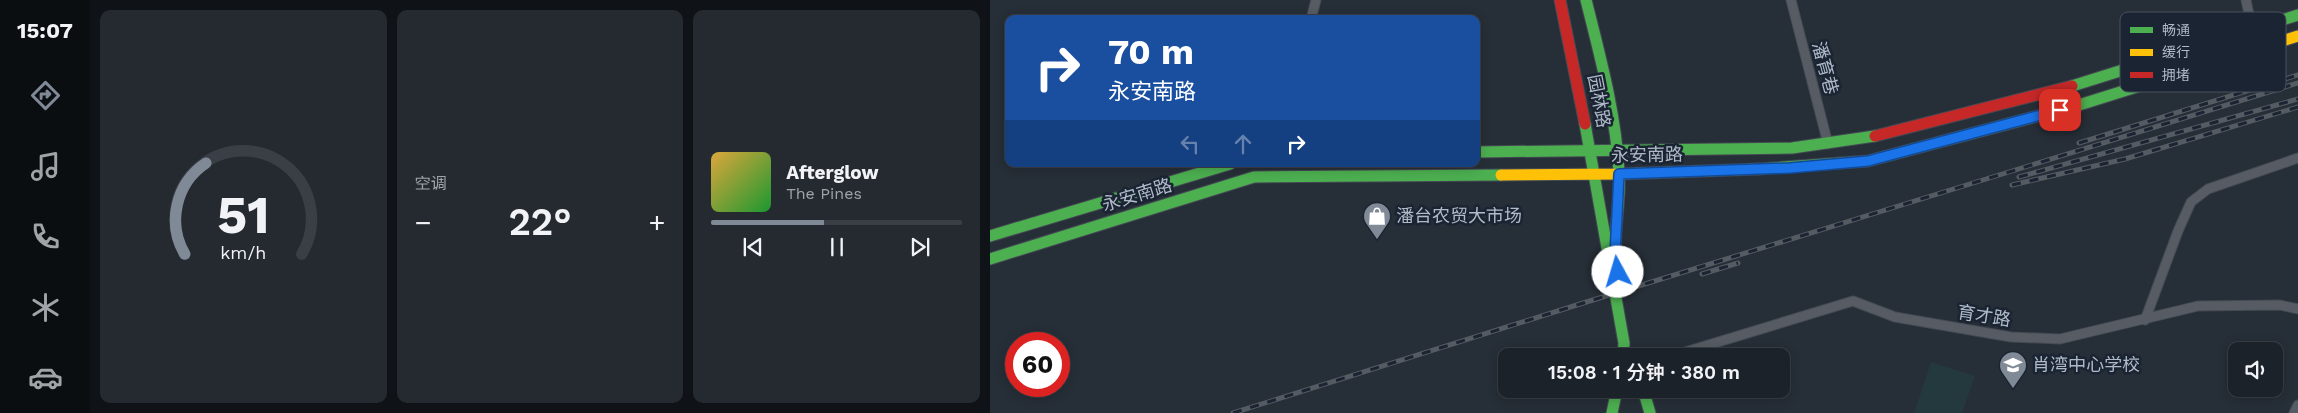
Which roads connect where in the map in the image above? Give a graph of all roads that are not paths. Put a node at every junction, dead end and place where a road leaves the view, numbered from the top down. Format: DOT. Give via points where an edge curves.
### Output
graph roads {
  1 [pos="1316,0"];
  2 [pos="1560,0"];
  3 [pos="1586,0"];
  4 [pos="1791,0"];
  5 [pos="1312,15"];
  6 [pos="2298,15"];
  7 [pos="2286,19"];
  8 [pos="2298,36"];
  9 [pos="2286,40"];
  10 [pos="2120,71"];
  11 [pos="2123,92"];
  12 [pos="1828,144"];
  13 [pos="1590,151"];
  14 [pos="1617,151"];
  15 [pos="1480,152"];
  16 [pos="2298,158"];
  17 [pos="1220,167"];
  18 [pos="1593,173"];
  19 [pos="1619,174"];
  20 [pos="990,236"];
  21 [pos="990,259"];
  22 [pos="2298,309"];
  23 [pos="2145,320"];
  24 [pos="1624,348"];
  25 [pos="1632,348"];
  26 [pos="1698,348"];
  27 [pos="1615,398"];
  28 [pos="1646,398"];
  29 [pos="2298,405"];
  30 [pos="1612,413"];
  31 [pos="1650,413"];
  32 [pos="2294,413"];
  1 -- 5 [label="street"];
  2 -- 13 [label="main road, 园林路"];
  3 -- 14 [label="main road, 园林路" via="1610,102"];
  4 -- 12 [label="street, 潘育巷"];
  6 -- 7 [label="main road, 永安南路"];
  8 -- 9 [label="main road, 永安南路"];
  10 -- 12 [label="main road, 永安南路" via="1864,139"];
  11 -- 19 [label="main road, 永安南路" via="1868,161 1790,168"];
  12 -- 14 [label="main road, 永安南路" via="1792,148"];
  13 -- 14 [label="main road, 永安南路"];
  13 -- 15 [label="main road, 永安南路"];
  13 -- 18 [label="main road, 园林路"];
  14 -- 19 [label="main road, 园林路"];
  16 -- 23 [label="street" via="2208,189 2191,202"];
  17 -- 20 [label="main road, 永安南路"];
  18 -- 19 [label="main road, 永安南路"];
  18 -- 21 [label="main road, 永安南路" via="1254,177"];
  18 -- 24 [label="main road, 园林路"];
  19 -- 25 [label="main road, 园林路" via="1615,255"];
  22 -- 23 [label="street, 育才路" via="2280,305 2198,306"];
  23 -- 26 [label="street, 育才路" via="2060,340 2011,337 1895,317 1853,301"];
  27 -- 30 [label="main road"];
  28 -- 31 [label="main road"];
  29 -- 32 [label="street"];
}
